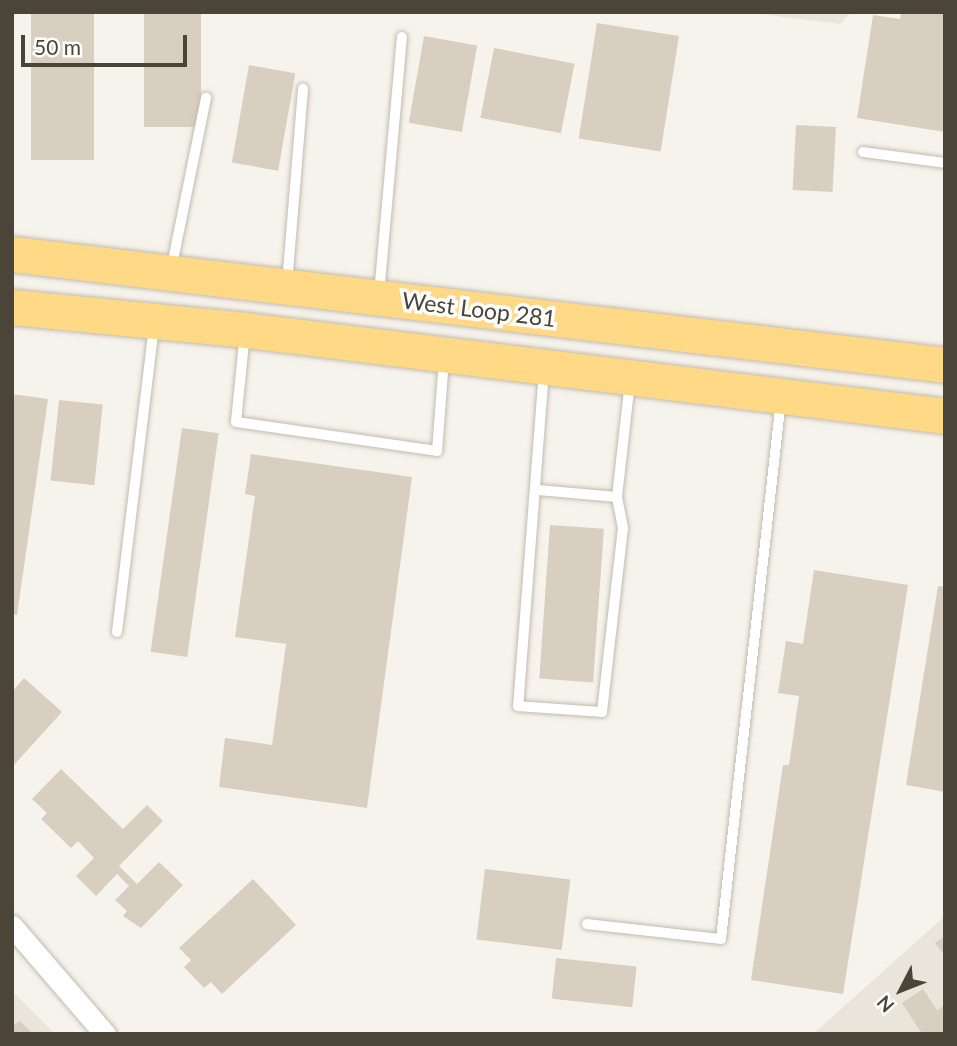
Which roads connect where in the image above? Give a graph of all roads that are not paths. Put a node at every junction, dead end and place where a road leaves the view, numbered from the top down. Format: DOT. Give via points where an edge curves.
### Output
graph roads {
  1 [pos="402,37"];
  2 [pos="303,89"];
  3 [pos="206,98"];
  4 [pos="863,152"];
  5 [pos="945,163"];
  6 [pos="12,254"];
  7 [pos="171,273"];
  8 [pos="287,286"];
  9 [pos="379,297"];
  10 [pos="12,307"];
  11 [pos="155,321"];
  12 [pos="246,330"];
  13 [pos="444,356"];
  14 [pos="945,365"];
  15 [pos="544,368"];
  16 [pos="630,379"];
  17 [pos="781,397"];
  18 [pos="945,416"];
  19 [pos="538,490"];
  20 [pos="617,497"];
  21 [pos="117,632"];
  22 [pos="587,923"];
  23 [pos="17,939"];
  24 [pos="105,1034"];
  1 -- 9 [label="lane"];
  2 -- 8 [label="lane"];
  3 -- 7 [label="lane"];
  4 -- 5 [label="lane"];
  6 -- 7 [label="highway, West Loop 281"];
  7 -- 8 [label="highway, West Loop 281"];
  8 -- 9 [label="highway, West Loop 281"];
  9 -- 14 [label="highway, West Loop 281"];
  10 -- 11 [label="highway"];
  11 -- 12 [label="highway"];
  11 -- 21 [label="lane"];
  12 -- 13 [label="highway"];
  12 -- 13 [label="lane" via="236,422 437,451"];
  13 -- 15 [label="highway"];
  15 -- 16 [label="highway"];
  15 -- 19 [label="lane"];
  16 -- 17 [label="highway"];
  16 -- 20 [label="lane"];
  17 -- 18 [label="highway"];
  17 -- 22 [label="lane" via="721,939"];
  19 -- 20 [label="lane"];
  19 -- 20 [label="lane" via="518,706 602,712 623,528"];
  23 -- 24 [label="street"];
}
